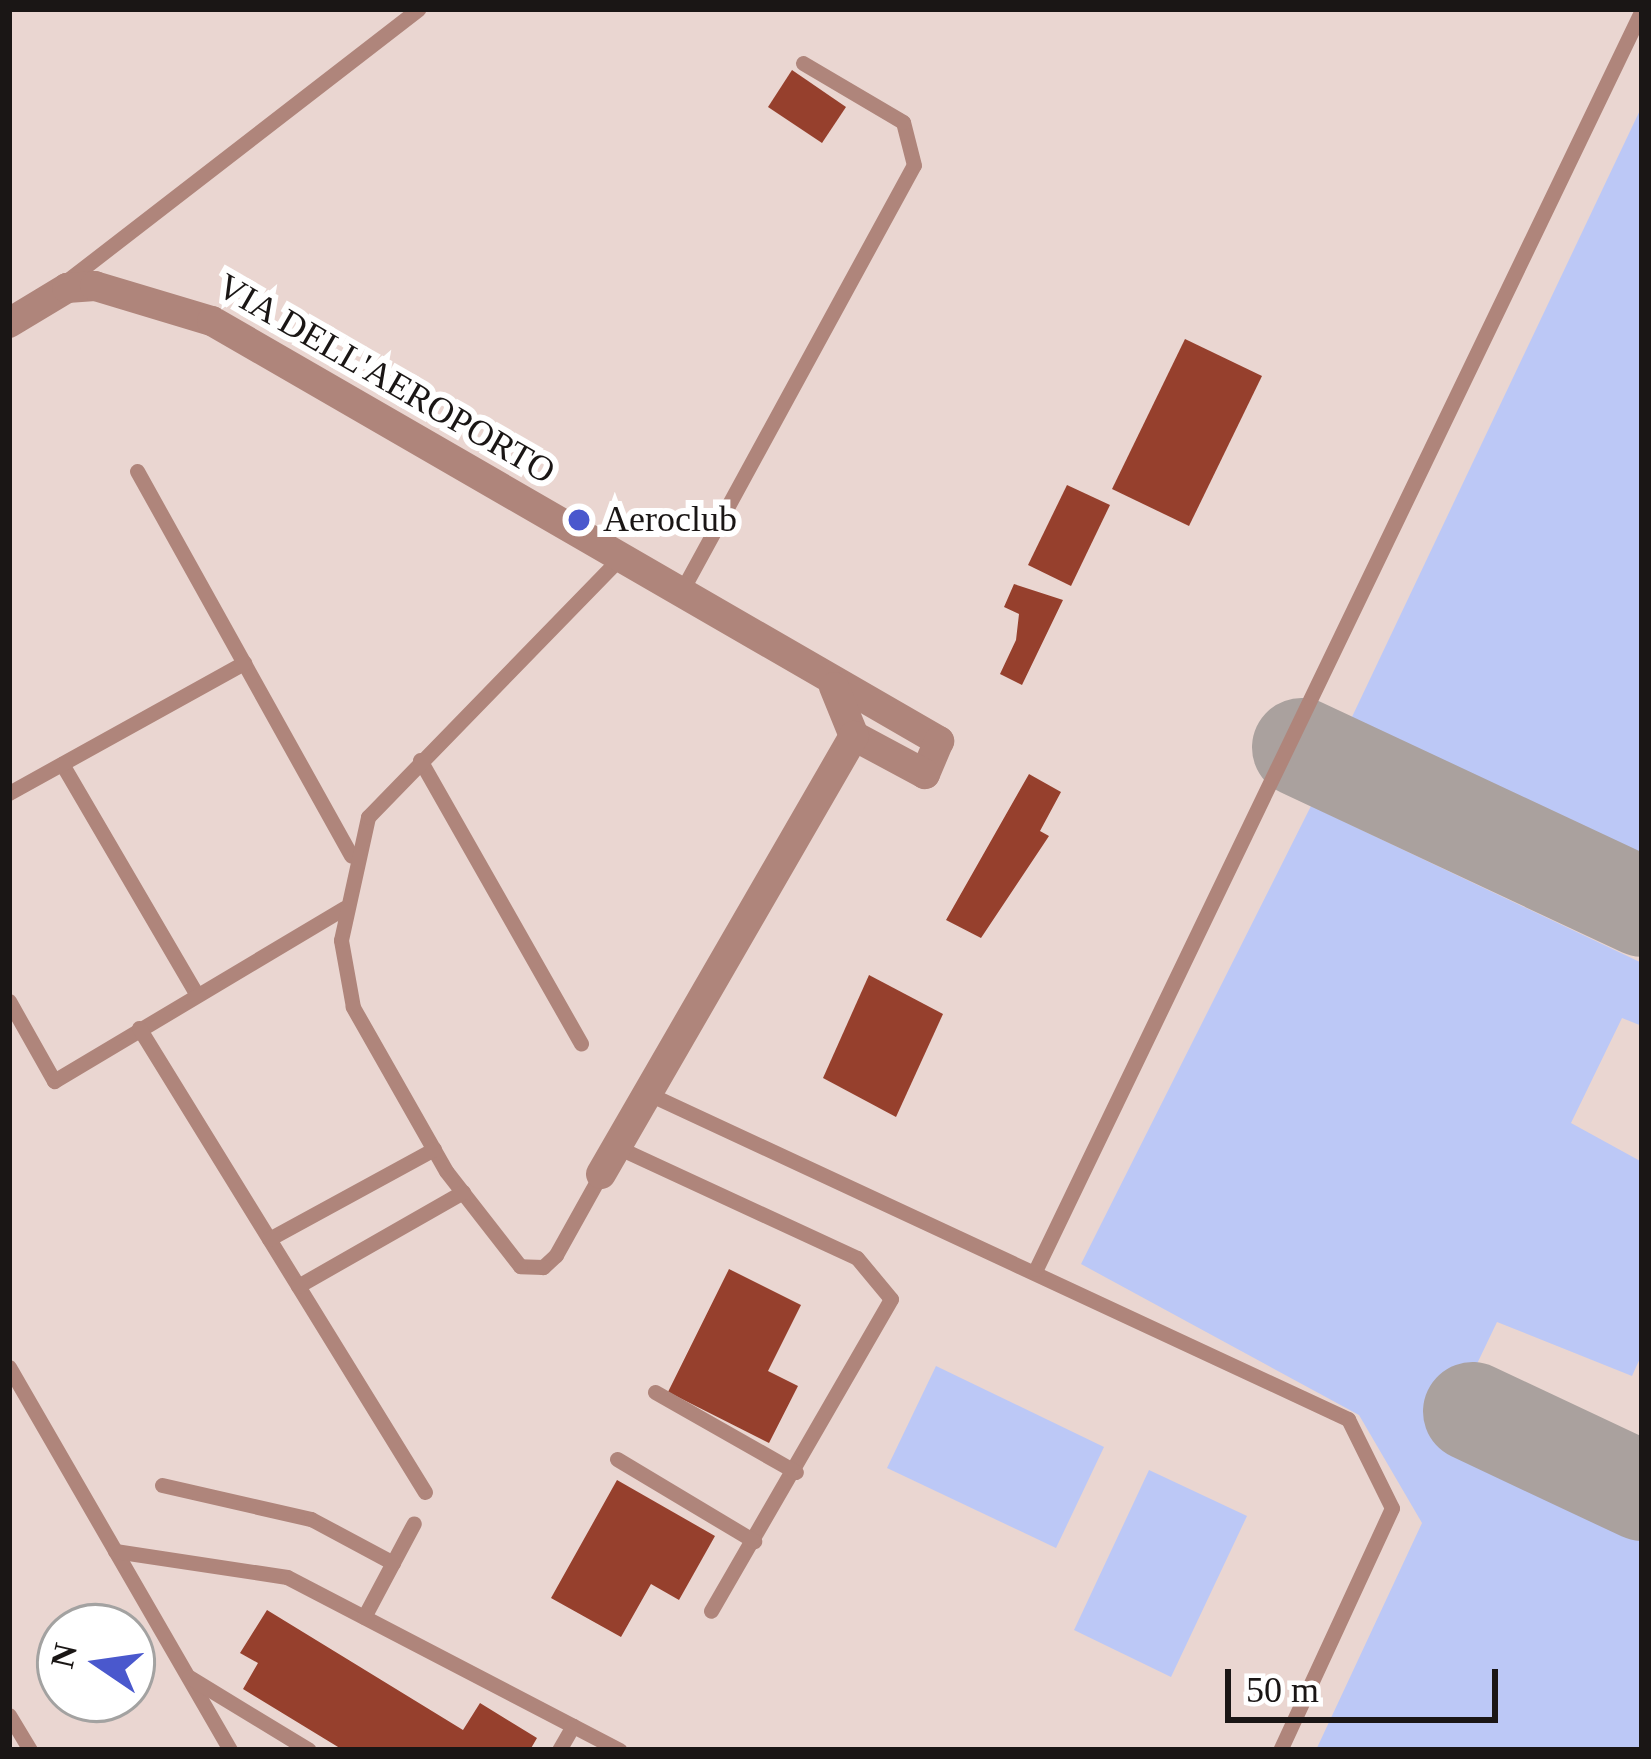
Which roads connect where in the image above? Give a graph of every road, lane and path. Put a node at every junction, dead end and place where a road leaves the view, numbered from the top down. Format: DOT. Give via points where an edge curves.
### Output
graph roads {
  1 [pos="418,9"];
  2 [pos="1642,10"];
  3 [pos="803,62"];
  4 [pos="43,299"];
  5 [pos="9,323"];
  6 [pos="136,471"];
  7 [pos="619,559"];
  8 [pos="680,595"];
  9 [pos="244,663"];
  10 [pos="834,687"];
  11 [pos="854,736"];
  12 [pos="420,760"];
  13 [pos="62,764"];
  14 [pos="9,793"];
  15 [pos="351,855"];
  16 [pos="344,908"];
  17 [pos="196,993"];
  18 [pos="9,1001"];
  19 [pos="140,1028"];
  20 [pos="581,1043"];
  21 [pos="649,1094"];
  22 [pos="434,1149"];
  23 [pos="609,1160"];
  24 [pos="463,1192"];
  25 [pos="269,1239"];
  26 [pos="1036,1269"];
  27 [pos="298,1286"];
  28 [pos="9,1367"];
  29 [pos="655,1392"];
  30 [pos="617,1459"];
  31 [pos="796,1472"];
  32 [pos="162,1485"];
  33 [pos="424,1492"];
  34 [pos="414,1523"];
  35 [pos="754,1541"];
  36 [pos="115,1551"];
  37 [pos="392,1563"];
  38 [pos="711,1611"];
  39 [pos="364,1617"];
  40 [pos="188,1677"];
  41 [pos="9,1715"];
  42 [pos="573,1726"];
  43 [pos="29,1750"];
  44 [pos="230,1750"];
  45 [pos="310,1750"];
  46 [pos="559,1750"];
  47 [pos="620,1750"];
  48 [pos="1280,1750"];
  1 -- 4 [label="lane"];
  2 -- 26 [label="lane"];
  3 -- 8 [label="lane" via="903,122 914,165"];
  4 -- 5 [label="street, VIA DELL'AEROPORTO"];
  4 -- 7 [label="street, VIA DELL'AEROPORTO" via="95,286 176,304"];
  6 -- 9 [label="lane"];
  7 -- 8 [label="street, VIA DELL'AEROPORTO"];
  7 -- 12 [label="lane"];
  8 -- 10 [label="street, VIA DELL'AEROPORTO"];
  9 -- 13 [label="lane"];
  9 -- 15 [label="lane"];
  10 -- 11 [label="street"];
  10 -- 11 [label="street, VIA DELL'AEROPORTO" via="939,741 925,774"];
  11 -- 21 [label="street"];
  12 -- 15 [label="lane" via="368,818"];
  12 -- 20 [label="lane"];
  13 -- 14 [label="lane"];
  13 -- 17 [label="lane"];
  15 -- 16 [label="lane"];
  16 -- 17 [label="lane"];
  16 -- 22 [label="lane" via="353,1007"];
  17 -- 19 [label="lane"];
  18 -- 19 [label="lane" via="54,1081"];
  19 -- 25 [label="lane"];
  21 -- 23 [label="street"];
  21 -- 26 [label="lane"];
  22 -- 24 [label="lane"];
  22 -- 25 [label="lane"];
  23 -- 24 [label="lane" via="556,1255 532,1269"];
  23 -- 31 [label="lane" via="857,1258 887,1283 885,1326"];
  24 -- 27 [label="lane"];
  25 -- 27 [label="lane"];
  26 -- 48 [label="lane" via="1348,1418 1372,1450 1392,1508"];
  27 -- 33 [label="lane"];
  28 -- 36 [label="lane"];
  29 -- 31 [label="lane"];
  30 -- 35 [label="lane"];
  31 -- 35 [label="lane"];
  32 -- 37 [label="lane" via="311,1519"];
  34 -- 37 [label="lane"];
  35 -- 38 [label="lane"];
  36 -- 39 [label="lane" via="287,1577"];
  36 -- 40 [label="lane"];
  37 -- 39 [label="lane"];
  39 -- 42 [label="lane"];
  40 -- 44 [label="lane"];
  40 -- 45 [label="lane"];
  41 -- 43 [label="lane"];
  42 -- 46 [label="lane"];
  42 -- 47 [label="lane"];
}
